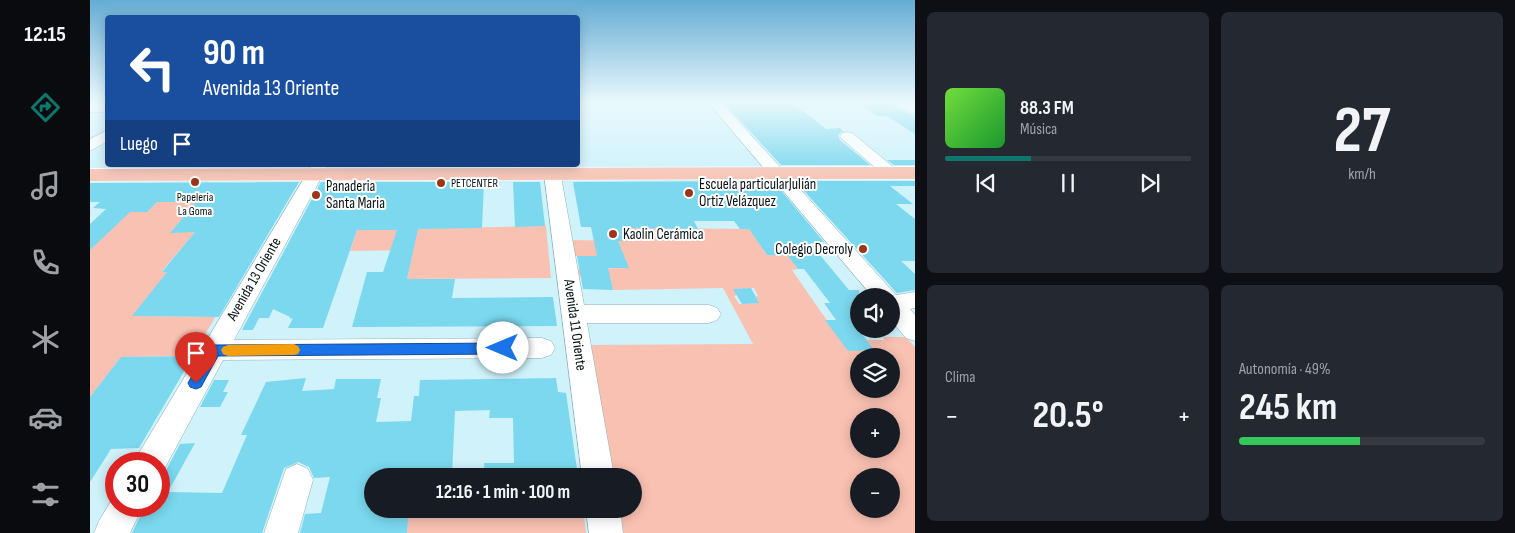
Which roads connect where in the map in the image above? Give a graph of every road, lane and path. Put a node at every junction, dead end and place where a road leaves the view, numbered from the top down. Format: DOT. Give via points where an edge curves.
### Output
graph roads {
  1 [pos="736,127"];
  2 [pos="105,136"];
  3 [pos="847,136"];
  4 [pos="90,146"];
  5 [pos="318,169"];
  6 [pos="552,169"];
  7 [pos="776,173"];
  8 [pos="891,173"];
  9 [pos="915,173"];
  10 [pos="90,175"];
  11 [pos="877,288"];
  12 [pos="915,300"];
  13 [pos="900,302"];
  14 [pos="574,314"];
  15 [pos="708,314"];
  16 [pos="900,314"];
  17 [pos="915,331"];
  18 [pos="542,348"];
  19 [pos="214,350"];
  20 [pos="157,452"];
  21 [pos="597,468"];
  22 [pos="297,480"];
  23 [pos="120,517"];
  24 [pos="604,518"];
  25 [pos="111,533"];
  26 [pos="280,533"];
  27 [pos="606,533"];
  1 -- 7 [label="street"];
  2 -- 4 [label="street"];
  3 -- 8 [label="street"];
  5 -- 6 [label="main road"];
  5 -- 10 [label="main road"];
  5 -- 19 [label="street, Avenida 13 Oriente"];
  6 -- 7 [label="main road"];
  6 -- 14 [label="street, Avenida 11 Oriente"];
  7 -- 8 [label="main road"];
  7 -- 11 [label="street"];
  8 -- 9 [label="main road"];
  12 -- 13 [label="street"];
  14 -- 15 [label="street"];
  14 -- 21 [label="street, Avenida 11 Oriente"];
  16 -- 17 [label="street"];
  18 -- 19 [label="street"];
  19 -- 20 [label="street, Avenida 13 Oriente"];
  22 -- 26 [label="street"];
  23 -- 25 [label="street"];
  24 -- 27 [label="street"];
}
